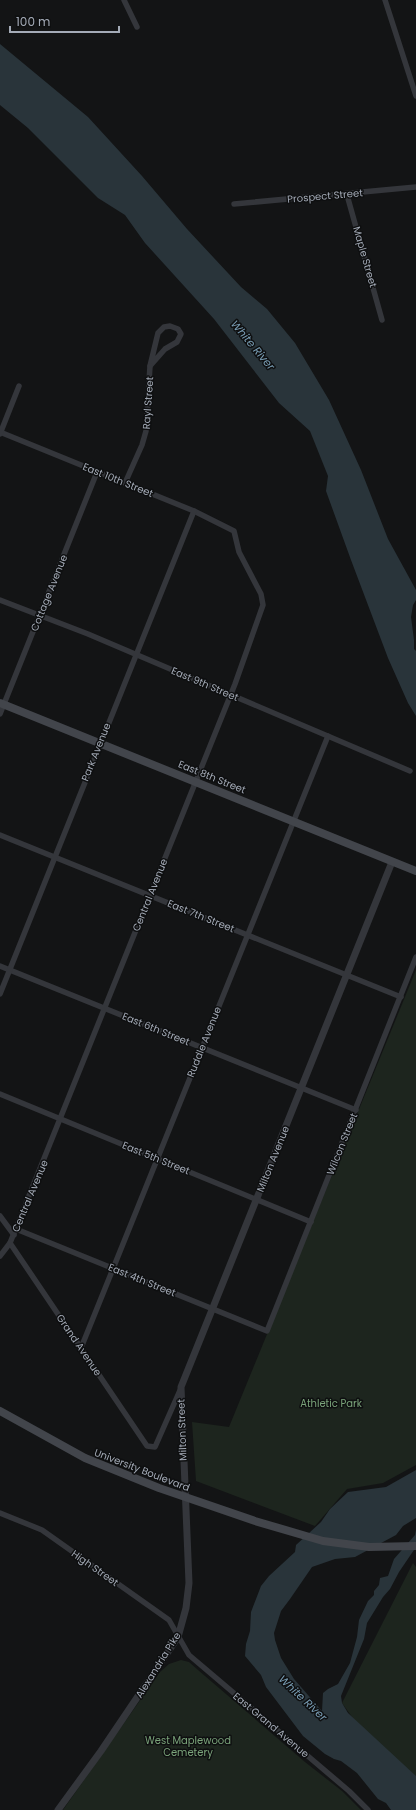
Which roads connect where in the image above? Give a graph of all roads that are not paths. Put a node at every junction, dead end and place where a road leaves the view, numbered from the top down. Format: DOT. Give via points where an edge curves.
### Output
graph roads {
  1 [pos="124,0"];
  2 [pos="385,0"];
  3 [pos="138,27"];
  4 [pos="416,96"];
  5 [pos="416,187"];
  6 [pos="347,195"];
  7 [pos="234,204"];
  8 [pos="382,320"];
  9 [pos="150,366"];
  10 [pos="20,386"];
  11 [pos="0,433"];
  12 [pos="97,472"];
  13 [pos="125,483"];
  14 [pos="194,511"];
  15 [pos="234,531"];
  16 [pos="0,600"];
  17 [pos="39,616"];
  18 [pos="135,655"];
  19 [pos="231,694"];
  20 [pos="2,703"];
  21 [pos="0,714"];
  22 [pos="328,736"];
  23 [pos="100,743"];
  24 [pos="410,770"];
  25 [pos="196,782"];
  26 [pos="293,821"];
  27 [pos="0,835"];
  28 [pos="54,857"];
  29 [pos="392,862"];
  30 [pos="416,871"];
  31 [pos="150,896"];
  32 [pos="247,935"];
  33 [pos="416,957"];
  34 [pos="0,966"];
  35 [pos="10,970"];
  36 [pos="346,975"];
  37 [pos="0,994"];
  38 [pos="401,997"];
  39 [pos="104,1008"];
  40 [pos="202,1048"];
  41 [pos="301,1088"];
  42 [pos="0,1094"];
  43 [pos="356,1110"];
  44 [pos="61,1120"];
  45 [pos="157,1159"];
  46 [pos="256,1199"];
  47 [pos="0,1216"];
  48 [pos="311,1222"];
  49 [pos="15,1232"];
  50 [pos="10,1244"];
  51 [pos="0,1256"];
  52 [pos="113,1268"];
  53 [pos="212,1309"];
  54 [pos="267,1331"];
  55 [pos="81,1348"];
  56 [pos="181,1387"];
  57 [pos="0,1412"];
  58 [pos="147,1446"];
  59 [pos="185,1497"];
  60 [pos="0,1513"];
  61 [pos="416,1546"];
  62 [pos="178,1637"];
  63 [pos="58,1810"];
  64 [pos="368,1810"];
  1 -- 3 [label="street"];
  2 -- 4 [label="street"];
  5 -- 6 [label="street, Prospect Street"];
  6 -- 7 [label="street, Prospect Street"];
  6 -- 8 [label="street, Maple Street"];
  9 -- 9 [label="street, Rayl Street" via="165,349 178,342 181,334 178,329 164,327 158,333"];
  9 -- 13 [label="street, Rayl Street" via="146,431"];
  10 -- 11 [label="street"];
  11 -- 12 [label="street, East 10th Street"];
  12 -- 13 [label="street, East 10th Street"];
  12 -- 17 [label="street, Cottage Avenue"];
  13 -- 14 [label="street, East 10th Street"];
  14 -- 15 [label="street, East 10th Street"];
  14 -- 18 [label="street, Park Avenue"];
  15 -- 19 [label="street, Central Avenue" via="239,552 263,604"];
  16 -- 17 [label="street, East 9th Street"];
  17 -- 18 [label="street, East 9th Street"];
  17 -- 20 [label="street, Cottage Avenue"];
  18 -- 19 [label="street, East 9th Street"];
  18 -- 23 [label="street, Park Avenue"];
  19 -- 22 [label="street, East 9th Street"];
  19 -- 25 [label="street, Central Avenue"];
  20 -- 21 [label="street, Cottage Avenue"];
  20 -- 23 [label="main road, East 8th Street"];
  22 -- 24 [label="street, East 9th Street"];
  22 -- 26 [label="street, Ruddle Avenue"];
  23 -- 25 [label="main road, East 8th Street"];
  23 -- 28 [label="street, Park Avenue"];
  25 -- 26 [label="main road, East 8th Street"];
  25 -- 31 [label="street, Central Avenue"];
  26 -- 29 [label="main road, East 8th Street"];
  26 -- 32 [label="street, Ruddle Avenue"];
  27 -- 28 [label="street, East 7th Street"];
  28 -- 31 [label="street, East 7th Street"];
  28 -- 35 [label="street, Park Avenue"];
  29 -- 30 [label="main road, East 8th Street"];
  29 -- 36 [label="street, Milton Avenue"];
  31 -- 32 [label="street, East 7th Street"];
  31 -- 39 [label="street, Central Avenue"];
  32 -- 36 [label="street, East 7th Street"];
  32 -- 40 [label="street, Ruddle Avenue"];
  33 -- 38 [label="street, Wilcon Street"];
  34 -- 35 [label="street, East 6th Street"];
  35 -- 37 [label="street, Park Avenue"];
  35 -- 39 [label="street, East 6th Street"];
  36 -- 38 [label="street, East 7th Street"];
  36 -- 41 [label="street, Milton Avenue"];
  38 -- 43 [label="street, Wilcon Street"];
  39 -- 40 [label="street, East 6th Street"];
  39 -- 44 [label="street, Central Avenue"];
  40 -- 41 [label="street, East 6th Street"];
  40 -- 45 [label="street, Ruddle Avenue"];
  41 -- 43 [label="street, East 6th Street"];
  41 -- 46 [label="street, Milton Avenue"];
  42 -- 44 [label="street, East 5th Street"];
  43 -- 48 [label="street, Wilcon Street"];
  44 -- 45 [label="street, East 5th Street"];
  44 -- 49 [label="street, Central Avenue"];
  45 -- 46 [label="street, East 5th Street"];
  45 -- 52 [label="street, Ruddle Avenue"];
  46 -- 48 [label="street, East 5th Street"];
  46 -- 53 [label="street, Milton Avenue"];
  47 -- 49 [label="street"];
  48 -- 54 [label="street, Wilcon Street"];
  49 -- 50 [label="street, Central Avenue"];
  49 -- 52 [label="street, East 4th Street"];
  50 -- 51 [label="street, Central Avenue"];
  50 -- 55 [label="street, Grand Avenue"];
  52 -- 53 [label="street, East 4th Street"];
  52 -- 55 [label="street, Ruddle Avenue"];
  53 -- 54 [label="street, East 4th Street"];
  53 -- 56 [label="street, Milton Avenue"];
  55 -- 58 [label="street, Grand Avenue"];
  56 -- 58 [label="street, Milton Avenue" via="155,1448"];
  56 -- 59 [label="street, Milton Street"];
  57 -- 59 [label="main road, University Boulevard" via="85,1458"];
  59 -- 61 [label="main road, University Boulevard" via="322,1541 369,1547"];
  59 -- 62 [label="street, Alexandria Pike" via="189,1583 186,1608"];
  60 -- 62 [label="street, High Street" via="42,1530 169,1620"];
  62 -- 63 [label="street, Alexandria Pike"];
  62 -- 64 [label="street, East Grand Avenue" via="189,1656"];
}
